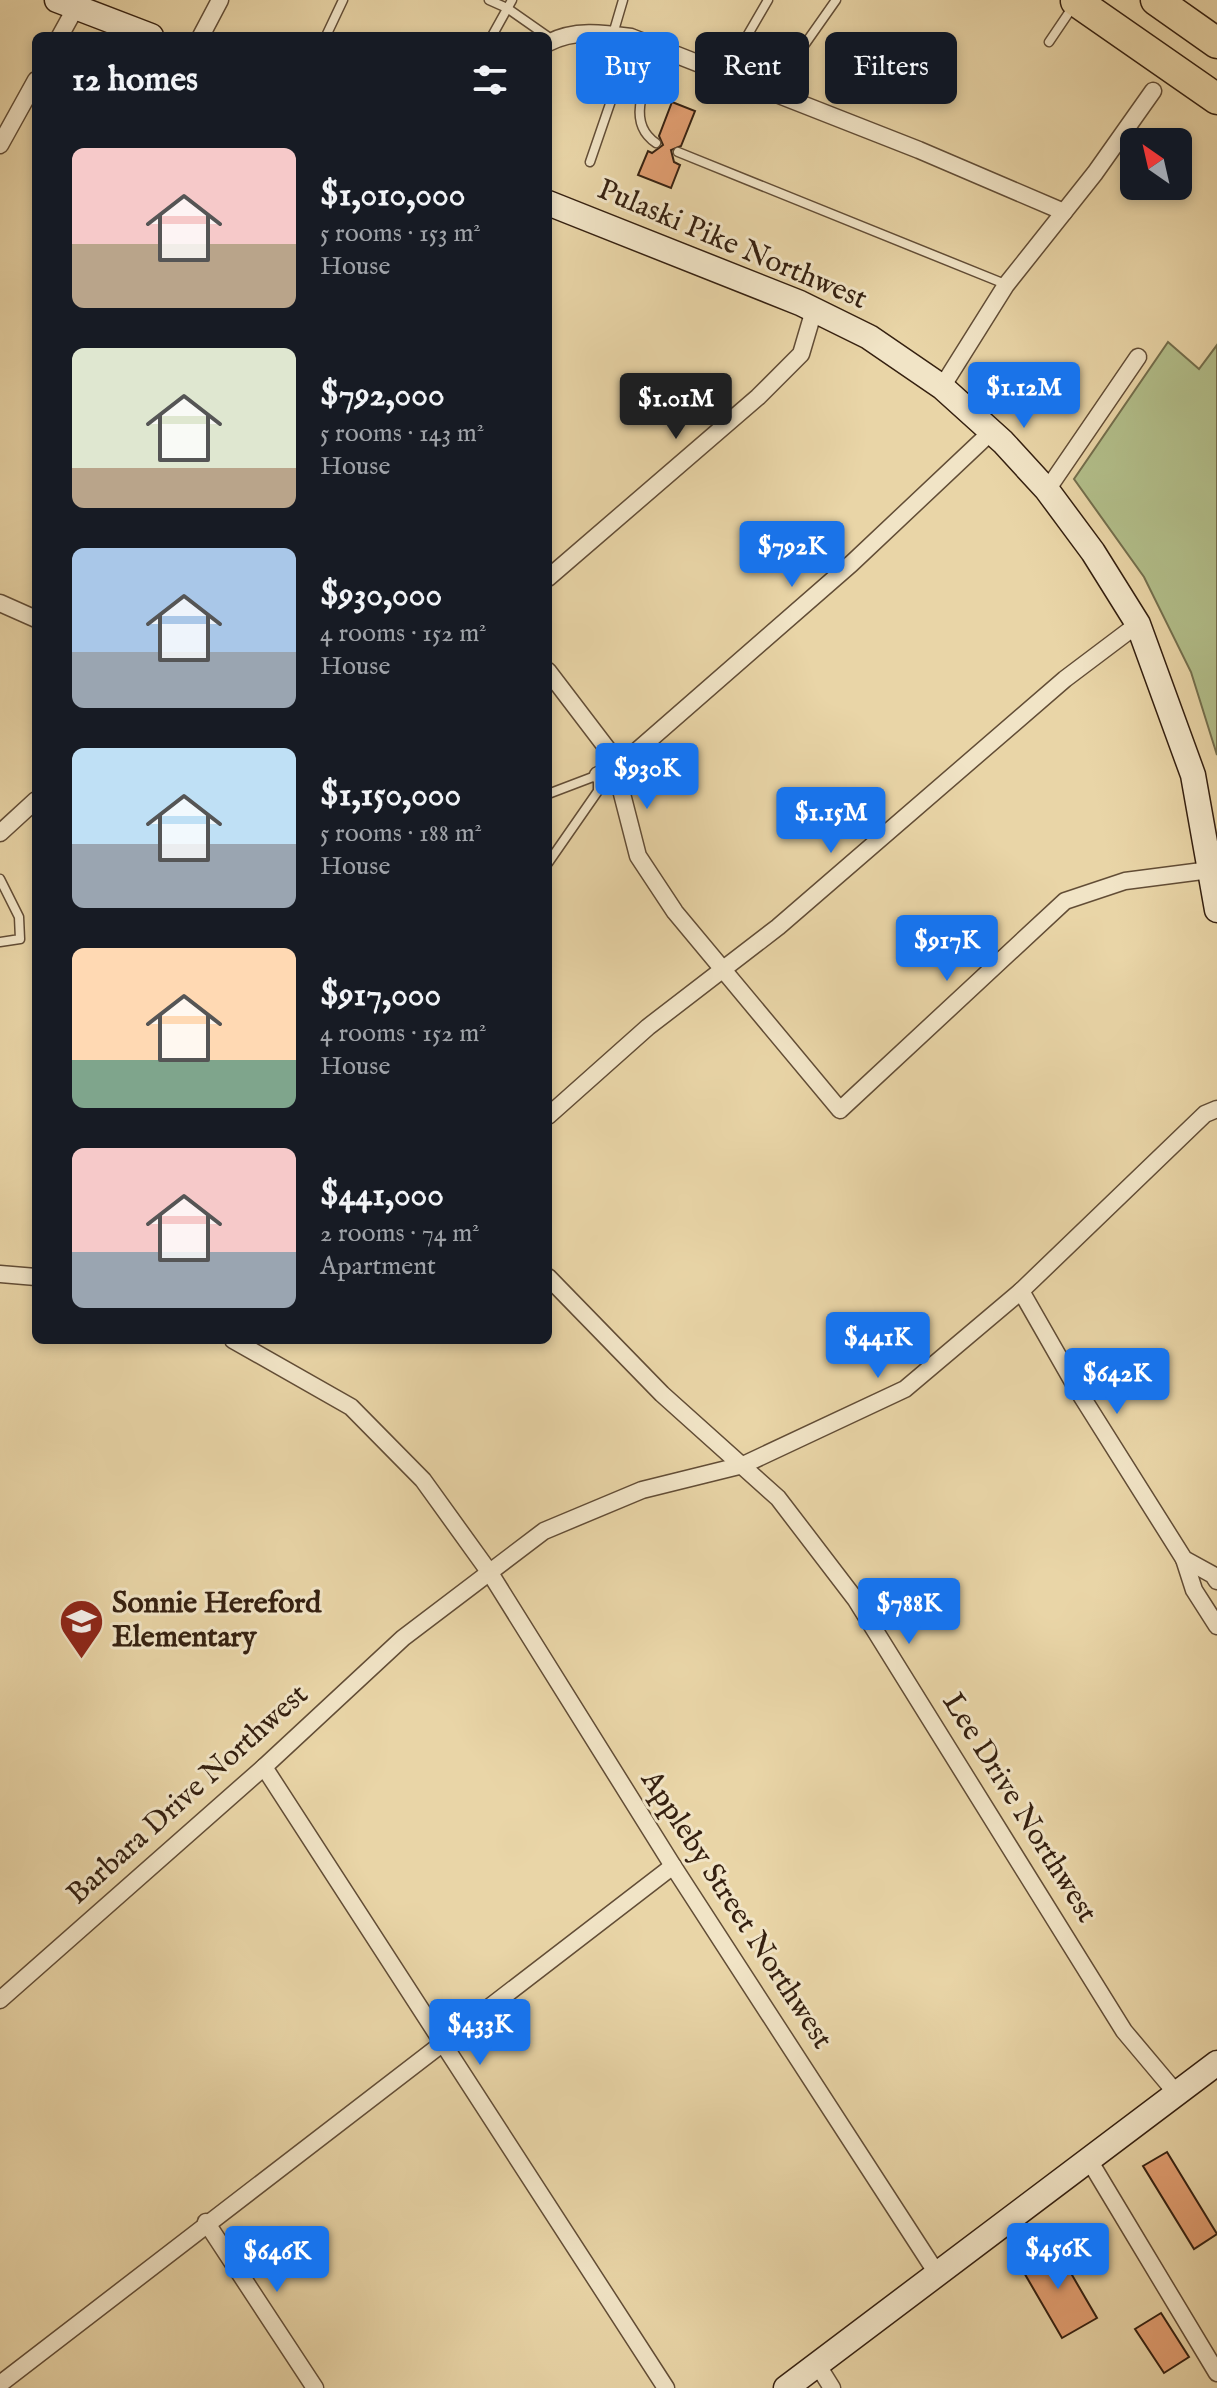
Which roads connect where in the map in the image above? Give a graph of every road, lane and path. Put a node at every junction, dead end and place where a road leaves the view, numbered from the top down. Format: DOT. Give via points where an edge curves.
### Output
graph roads {
  1 [pos="220,0"];
  2 [pos="343,0"];
  3 [pos="490,0"];
  4 [pos="623,0"];
  5 [pos="768,0"];
  6 [pos="836,0"];
  7 [pos="1156,0"];
  8 [pos="1076,1"];
  9 [pos="67,4"];
  10 [pos="510,4"];
  11 [pos="61,32"];
  12 [pos="140,32"];
  13 [pos="203,32"];
  14 [pos="328,32"];
  15 [pos="494,32"];
  16 [pos="541,32"];
  17 [pos="614,32"];
  18 [pos="749,32"];
  19 [pos="576,35"];
  20 [pos="809,38"];
  21 [pos="552,39"];
  22 [pos="1049,42"];
  23 [pos="1217,43"];
  24 [pos="32,87"];
  25 [pos="1153,91"];
  26 [pos="1217,99"];
  27 [pos="610,104"];
  28 [pos="639,104"];
  29 [pos="803,104"];
  30 [pos="656,143"];
  31 [pos="0,145"];
  32 [pos="678,152"];
  33 [pos="590,162"];
  34 [pos="552,205"];
  35 [pos="1064,212"];
  36 [pos="1006,285"];
  37 [pos="814,310"];
  38 [pos="1138,357"];
  39 [pos="942,387"];
  40 [pos="991,432"];
  41 [pos="1047,490"];
  42 [pos="552,575"];
  43 [pos="0,603"];
  44 [pos="32,617"];
  45 [pos="1138,624"];
  46 [pos="552,676"];
  47 [pos="615,770"];
  48 [pos="598,775"];
  49 [pos="552,792"];
  50 [pos="32,804"];
  51 [pos="0,833"];
  52 [pos="552,857"];
  53 [pos="1210,870"];
  54 [pos="0,879"];
  55 [pos="1217,910"];
  56 [pos="0,942"];
  57 [pos="725,971"];
  58 [pos="1217,1109"];
  59 [pos="552,1112"];
  60 [pos="0,1274"];
  61 [pos="32,1277"];
  62 [pos="552,1281"];
  63 [pos="1021,1291"];
  64 [pos="240,1344"];
  65 [pos="743,1465"];
  66 [pos="1184,1559"];
  67 [pos="490,1573"];
  68 [pos="1217,1581"];
  69 [pos="1217,1626"];
  70 [pos="264,1767"];
  71 [pos="673,1866"];
  72 [pos="0,2000"];
  73 [pos="440,2043"];
  74 [pos="1217,2063"];
  75 [pos="1177,2094"];
  76 [pos="1089,2160"];
  77 [pos="206,2222"];
  78 [pos="938,2275"];
  79 [pos="817,2364"];
  80 [pos="1217,2373"];
  81 [pos="0,2384"];
  82 [pos="315,2388"];
  83 [pos="666,2388"];
  84 [pos="786,2388"];
  85 [pos="832,2388"];
  1 -- 13 [label="street"];
  2 -- 14 [label="lane"];
  3 -- 10 [label="lane"];
  4 -- 17 [label="lane"];
  5 -- 18 [label="lane"];
  6 -- 20 [label="lane"];
  7 -- 23 [label="highway"];
  8 -- 22 [label="lane"];
  8 -- 26 [label="highway"];
  9 -- 11 [label="street"];
  9 -- 12 [label="main road"];
  10 -- 15 [label="lane"];
  10 -- 16 [label="lane"];
  19 -- 21 [label="street"];
  24 -- 31 [label="street"];
  25 -- 35 [label="street"];
  27 -- 33 [label="lane"];
  28 -- 30 [label="lane" via="645,132"];
  29 -- 35 [label="street"];
  32 -- 36 [label="lane"];
  34 -- 37 [label="main road, Pulaski Pike Northwest"];
  35 -- 36 [label="street"];
  36 -- 39 [label="street"];
  37 -- 39 [label="main road, Pulaski Pike Northwest" via="869,337"];
  37 -- 42 [label="street" via="801,354"];
  38 -- 41 [label="street"];
  39 -- 40 [label="main road, Pulaski Pike Northwest"];
  40 -- 41 [label="main road, Pulaski Pike Northwest"];
  40 -- 47 [label="street" via="851,564"];
  41 -- 45 [label="main road, Pulaski Pike Northwest"];
  43 -- 44 [label="street"];
  45 -- 53 [label="main road, Pulaski Pike Northwest" via="1193,775"];
  45 -- 57 [label="street" via="1065,679"];
  46 -- 47 [label="street" via="612,755"];
  47 -- 48 [label="street"];
  47 -- 57 [label="street" via="638,856 675,912"];
  48 -- 49 [label="lane"];
  48 -- 52 [label="lane" via="598,791"];
  50 -- 51 [label="street"];
  53 -- 55 [label="main road, Pulaski Pike Northwest"];
  53 -- 57 [label="street" via="1125,881 1065,901 840,1110"];
  54 -- 56 [label="lane" via="19,917 20,939"];
  57 -- 59 [label="street" via="648,1027"];
  58 -- 63 [label="street, Barbara Drive Northwest" via="1205,1114"];
  60 -- 61 [label="street"];
  62 -- 65 [label="street, Lee Drive Northwest" via="662,1394"];
  63 -- 65 [label="street, Barbara Drive Northwest" via="905,1389"];
  63 -- 66 [label="street"];
  64 -- 67 [label="street, Appleby Street Northwest" via="351,1407 423,1480"];
  65 -- 67 [label="street, Barbara Drive Northwest" via="642,1490 544,1531"];
  65 -- 75 [label="street, Lee Drive Northwest" via="778,1498 856,1600 1124,2031"];
  66 -- 68 [label="street"];
  66 -- 69 [label="street" via="1194,1590"];
  67 -- 70 [label="street, Barbara Drive Northwest" via="403,1638"];
  67 -- 71 [label="street, Appleby Street Northwest"];
  70 -- 72 [label="street, Barbara Drive Northwest"];
  70 -- 73 [label="street"];
  71 -- 73 [label="street"];
  71 -- 78 [label="street, Appleby Street Northwest"];
  73 -- 77 [label="street"];
  73 -- 83 [label="street"];
  74 -- 75 [label="main road"];
  75 -- 76 [label="main road"];
  76 -- 78 [label="main road"];
  76 -- 80 [label="street"];
  77 -- 81 [label="street"];
  77 -- 82 [label="street"];
  78 -- 79 [label="main road"];
  79 -- 84 [label="main road"];
  79 -- 85 [label="street"];
}
